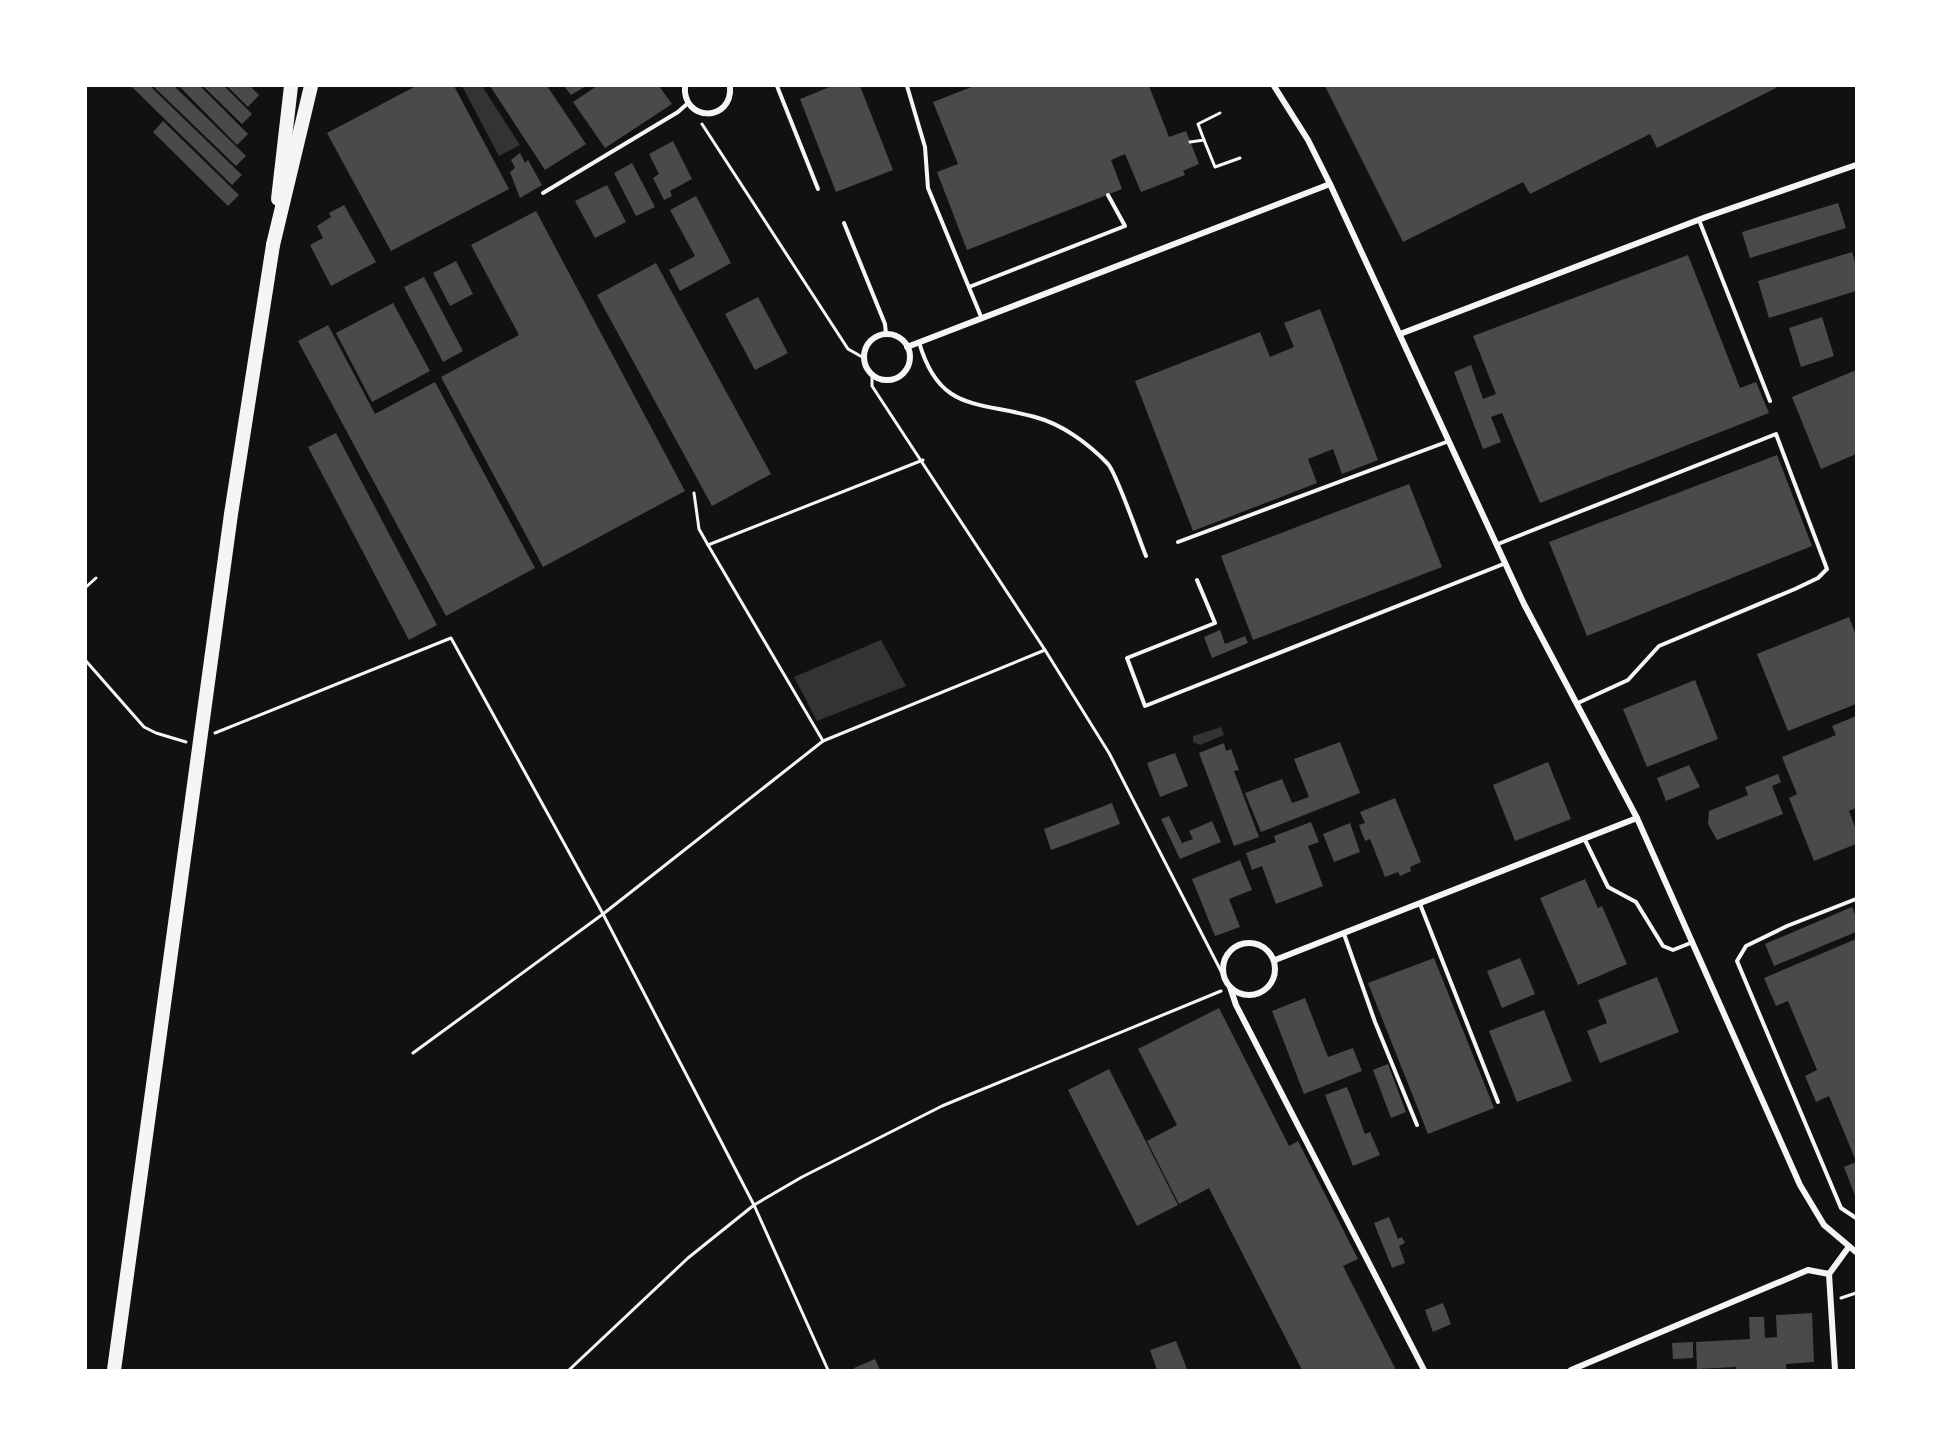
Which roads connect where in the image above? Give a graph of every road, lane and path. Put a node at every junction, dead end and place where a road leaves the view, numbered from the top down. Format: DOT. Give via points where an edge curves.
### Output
graph roads {
  1 [pos="291,86"];
  2 [pos="311,86"];
  3 [pos="686,86"];
  4 [pos="730,86"];
  5 [pos="777,86"];
  6 [pos="907,86"];
  7 [pos="1274,86"];
  8 [pos="688,103"];
  9 [pos="1220,113"];
  10 [pos="1204,140"];
  11 [pos="1190,142"];
  12 [pos="1240,158"];
  13 [pos="1857,165"];
  14 [pos="1330,184"];
  15 [pos="818,189"];
  16 [pos="543,193"];
  17 [pos="1108,195"];
  18 [pos="1699,219"];
  19 [pos="843,223"];
  20 [pos="273,245"];
  21 [pos="969,287"];
  22 [pos="982,320"];
  23 [pos="886,334"];
  24 [pos="1400,334"];
  25 [pos="919,342"];
  26 [pos="908,346"];
  27 [pos="864,358"];
  28 [pos="872,374"];
  29 [pos="1770,401"];
  30 [pos="1450,441"];
  31 [pos="923,460"];
  32 [pos="694,493"];
  33 [pos="1178,542"];
  34 [pos="1498,544"];
  35 [pos="708,545"];
  36 [pos="1146,556"];
  37 [pos="1506,563"];
  38 [pos="96,578"];
  39 [pos="1197,580"];
  40 [pos="86,587"];
  41 [pos="1045,650"];
  42 [pos="86,661"];
  43 [pos="1578,703"];
  44 [pos="201,740"];
  45 [pos="824,741"];
  46 [pos="1637,818"];
  47 [pos="1586,840"];
  48 [pos="1857,899"];
  49 [pos="1420,904"];
  50 [pos="603,914"];
  51 [pos="1344,934"];
  52 [pos="1694,942"];
  53 [pos="1275,960"];
  54 [pos="1223,975"];
  55 [pos="1230,987"];
  56 [pos="413,1053"];
  57 [pos="1498,1102"];
  58 [pos="1417,1125"];
  59 [pos="754,1204"];
  60 [pos="1857,1218"];
  61 [pos="1848,1248"];
  62 [pos="1857,1252"];
  63 [pos="1829,1274"];
  64 [pos="1857,1293"];
  65 [pos="1831,1303"];
  66 [pos="114,1371"];
  67 [pos="569,1371"];
  68 [pos="828,1371"];
  69 [pos="1424,1371"];
  70 [pos="1571,1371"];
  71 [pos="1834,1371"];
  1 -- 20 [label="main road"];
  2 -- 20 [label="main road"];
  3 -- 8 [label="street"];
  4 -- 8 [label="street" via="729,100 713,113 699,112"];
  5 -- 15 [label="lane"];
  6 -- 21 [label="lane" via="925,147 928,188"];
  7 -- 14 [label="street"];
  8 -- 16 [label="lane"];
  8 -- 27 [label="path" via="848,350"];
  9 -- 10 [label="path" via="1198,124"];
  10 -- 11 [label="path"];
  10 -- 12 [label="path" via="1215,167"];
  13 -- 18 [label="street"];
  14 -- 22 [label="street"];
  14 -- 24 [label="street"];
  17 -- 21 [label="lane" via="1125,226"];
  18 -- 24 [label="street"];
  18 -- 29 [label="lane"];
  19 -- 23 [label="lane"];
  20 -- 44 [label="main road"];
  21 -- 22 [label="lane"];
  22 -- 25 [label="street"];
  23 -- 26 [label="street" via="901,338"];
  23 -- 27 [label="street" via="871,339"];
  24 -- 30 [label="street"];
  25 -- 26 [label="street"];
  25 -- 36 [label="lane" via="935,382 953,396 1038,417 1077,437 1110,465"];
  26 -- 28 [label="street" via="910,357 901,375 881,379"];
  27 -- 28 [label="street"];
  28 -- 31 [label="path" via="872,386"];
  30 -- 33 [label="lane"];
  30 -- 34 [label="street"];
  31 -- 35 [label="path"];
  31 -- 41 [label="path"];
  32 -- 35 [label="path" via="699,529"];
  34 -- 37 [label="street"];
  34 -- 43 [label="lane" via="1776,434 1827,569 1796,589 1659,646 1628,680"];
  35 -- 45 [label="path"];
  37 -- 39 [label="lane" via="1145,706 1127,658 1215,623"];
  37 -- 43 [label="street"];
  38 -- 40 [label="path"];
  41 -- 45 [label="path"];
  41 -- 54 [label="path" via="1109,753"];
  42 -- 44 [label="path" via="144,727 186,742"];
  43 -- 46 [label="street"];
  44 -- 50 [label="path" via="451,638"];
  44 -- 66 [label="main road"];
  45 -- 50 [label="path"];
  46 -- 47 [label="street"];
  46 -- 52 [label="street"];
  47 -- 49 [label="street"];
  47 -- 52 [label="lane" via="1608,887 1636,902 1663,946 1673,950"];
  48 -- 60 [label="lane" via="1746,945 1737,961 1841,1208"];
  49 -- 51 [label="street"];
  49 -- 57 [label="lane"];
  50 -- 56 [label="path"];
  50 -- 59 [label="path"];
  51 -- 53 [label="street"];
  51 -- 58 [label="lane"];
  52 -- 61 [label="street" via="1800,1185 1824,1226"];
  53 -- 54 [label="street" via="1259,944 1248,942 1228,953"];
  53 -- 55 [label="street" via="1276,972 1264,992 1241,995"];
  54 -- 55 [label="street"];
  55 -- 59 [label="path" via="942,1106"];
  55 -- 69 [label="street"];
  59 -- 67 [label="path" via="688,1258"];
  59 -- 68 [label="path"];
  61 -- 62 [label="street"];
  61 -- 63 [label="street"];
  63 -- 65 [label="street"];
  63 -- 70 [label="street" via="1808,1269"];
  64 -- 65 [label="path"];
  65 -- 71 [label="street"];
}
